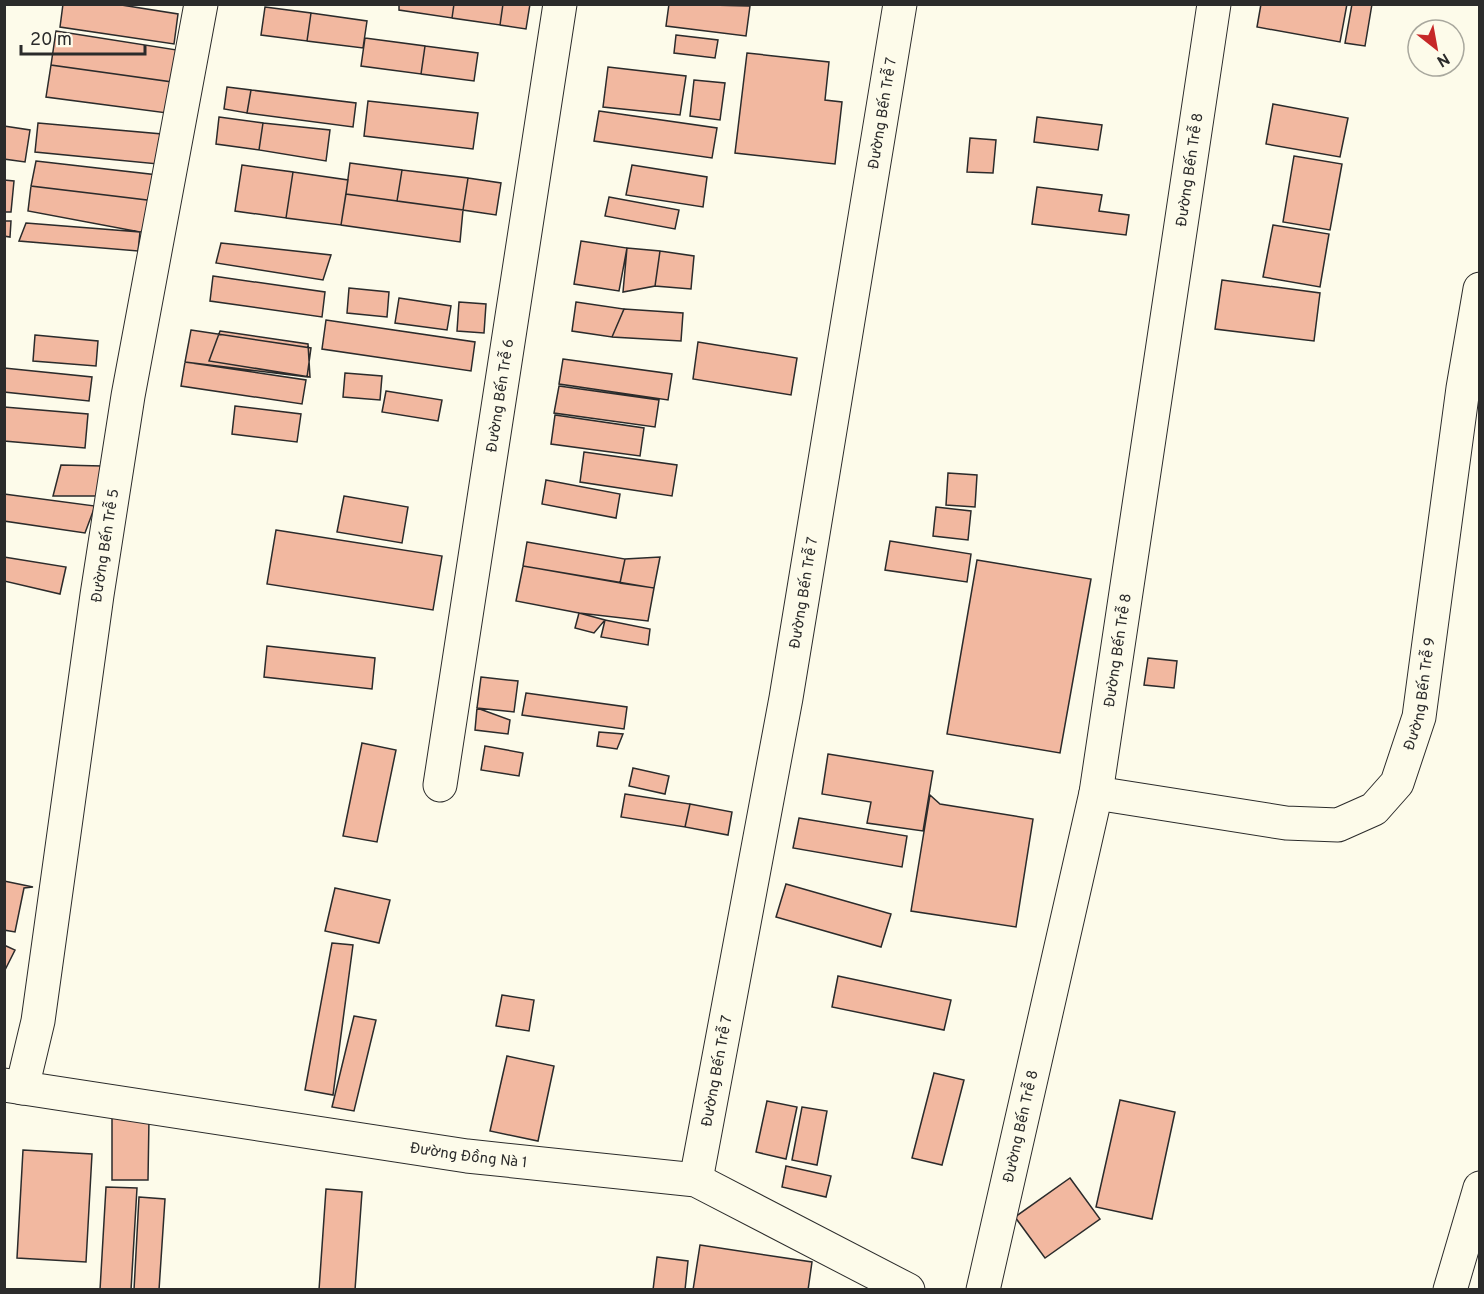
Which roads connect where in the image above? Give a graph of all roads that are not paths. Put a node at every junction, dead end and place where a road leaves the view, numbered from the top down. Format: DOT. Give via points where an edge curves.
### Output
graph roads {
  1 [pos="201,4"];
  2 [pos="560,4"];
  3 [pos="900,4"];
  4 [pos="1214,4"];
  5 [pos="1479,289"];
  6 [pos="440,785"];
  7 [pos="1096,793"];
  8 [pos="13,1086"];
  9 [pos="696,1180"];
  10 [pos="1479,1188"];
  11 [pos="908,1290"];
  12 [pos="983,1290"];
  13 [pos="1450,1290"];
  1 -- 8 [label="street, Đường Bến Trễ 5" via="128,396 38,1021"];
  2 -- 6 [label="street, Đường Bến Trễ 6"];
  3 -- 9 [label="street, Đường Bến Trễ 7" via="786,698"];
  4 -- 7 [label="street, Đường Bến Trễ 8"];
  5 -- 7 [label="street, Đường Bến Trễ 9" via="1419,717 1397,783 1374,809 1338,825 1286,823"];
  7 -- 12 [label="street, Đường Bến Trễ 8"];
  8 -- 9 [label="street, Đường Đồng Nà 1" via="467,1155"];
  9 -- 11 [label="street, Đường Đồng Nà 1"];
  10 -- 13 [label="street"];
}
